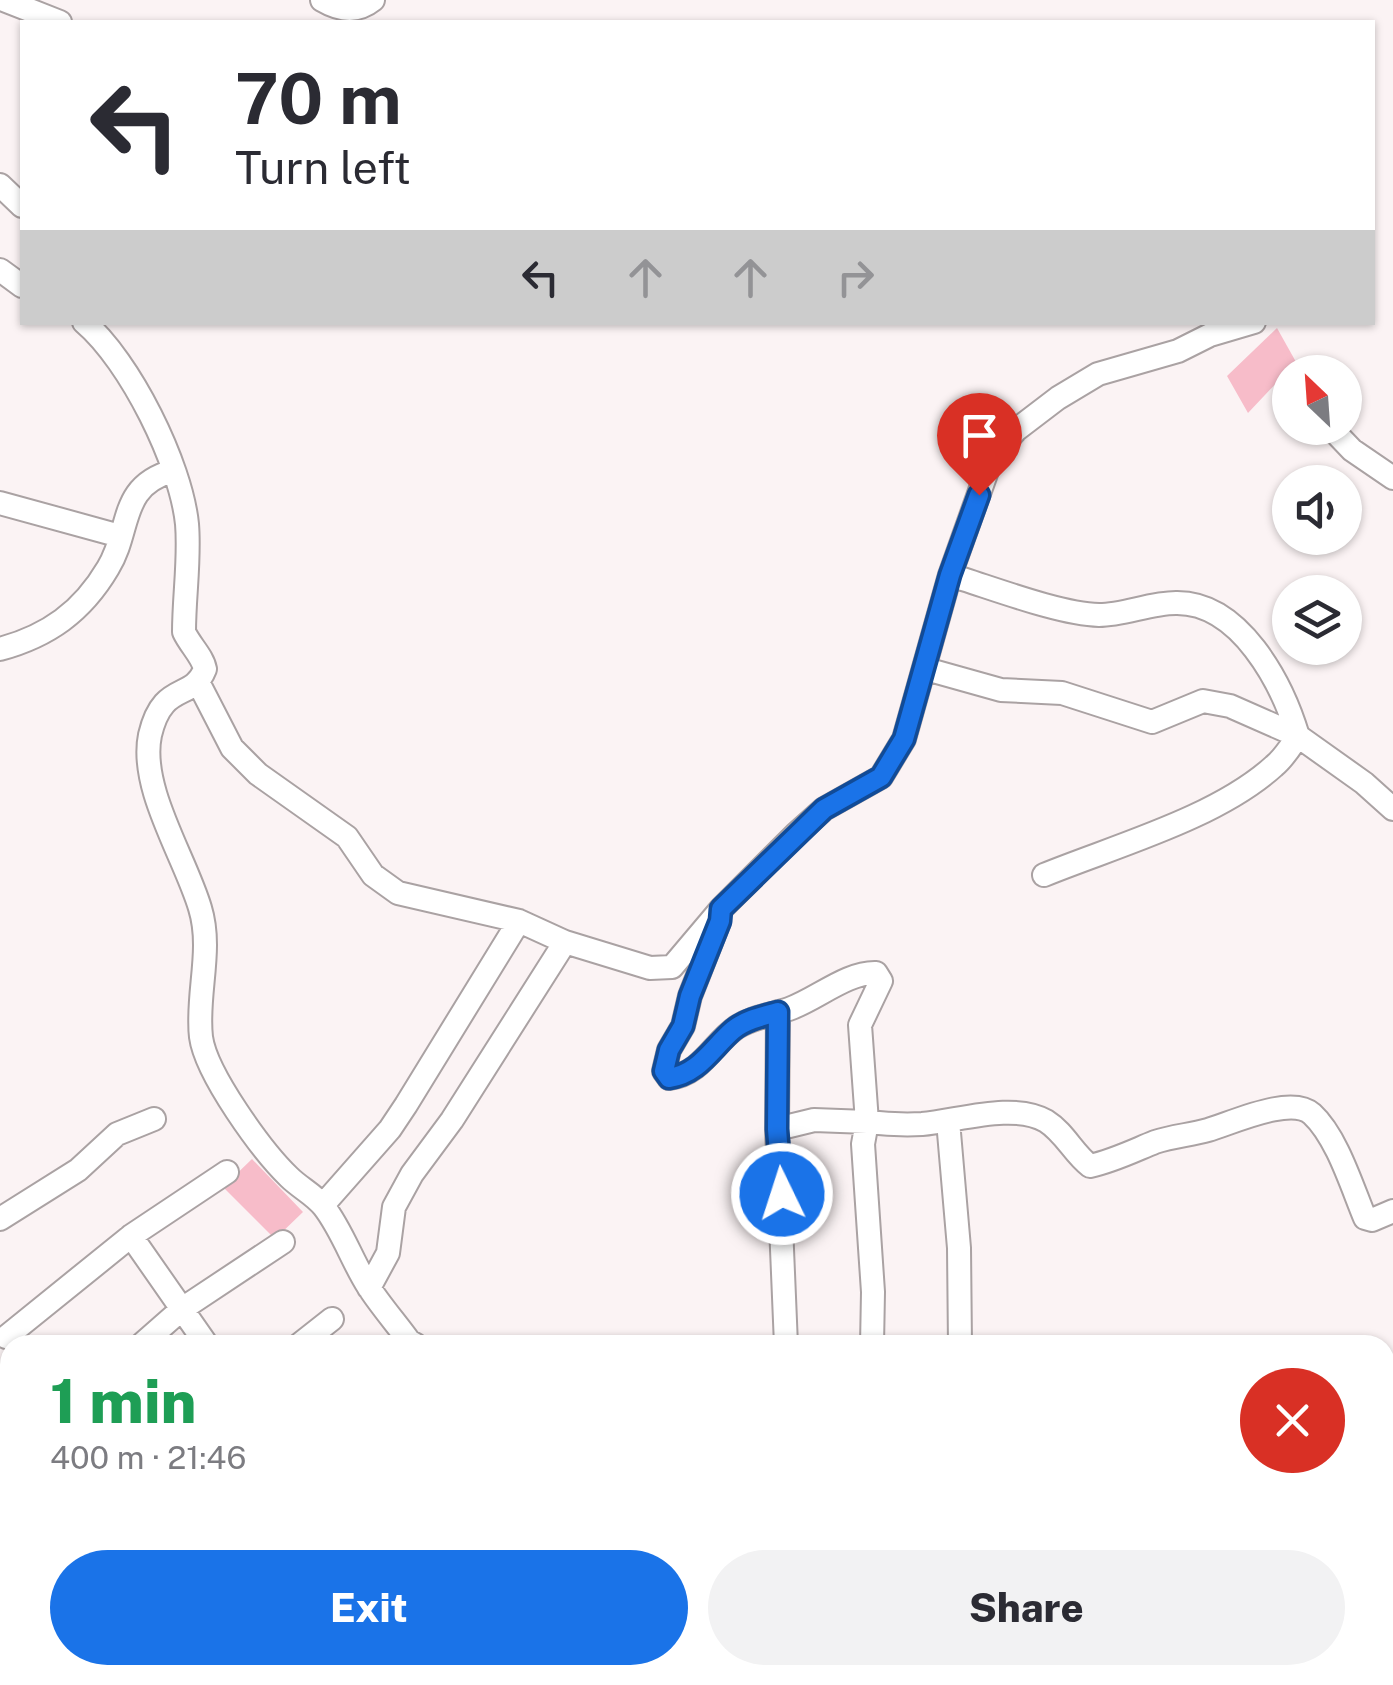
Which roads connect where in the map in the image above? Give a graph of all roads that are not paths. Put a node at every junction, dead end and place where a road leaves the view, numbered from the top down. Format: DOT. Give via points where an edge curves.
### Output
graph roads {
  1 [pos="4,0"];
  2 [pos="322,0"];
  3 [pos="373,0"];
  4 [pos="350,16"];
  5 [pos="55,20"];
  6 [pos="0,185"];
  7 [pos="20,204"];
  8 [pos="87,325"];
  9 [pos="1244,325"];
  10 [pos="1347,445"];
  11 [pos="173,472"];
  12 [pos="1393,478"];
  13 [pos="0,503"];
  14 [pos="120,536"];
  15 [pos="950,575"];
  16 [pos="0,649"];
  17 [pos="926,669"];
  18 [pos="198,682"];
  19 [pos="1298,736"];
  20 [pos="1393,809"];
  21 [pos="1044,875"];
  22 [pos="721,909"];
  23 [pos="519,920"];
  24 [pos="565,942"];
  25 [pos="778,1012"];
  26 [pos="154,1119"];
  27 [pos="866,1122"];
  28 [pos="948,1122"];
  29 [pos="777,1129"];
  30 [pos="227,1172"];
  31 [pos="323,1205"];
  32 [pos="1393,1211"];
  33 [pos="0,1219"];
  34 [pos="131,1236"];
  35 [pos="283,1242"];
  36 [pos="369,1288"];
  37 [pos="182,1309"];
  38 [pos="332,1319"];
  39 [pos="8,1335"];
  40 [pos="152,1335"];
  41 [pos="200,1335"];
  42 [pos="312,1335"];
  43 [pos="404,1335"];
  44 [pos="786,1335"];
  45 [pos="872,1335"];
  46 [pos="960,1335"];
  1 -- 5 [label="street"];
  2 -- 4 [label="street"];
  3 -- 4 [label="street"];
  6 -- 7 [label="street"];
  8 -- 11 [label="street" via="129,376"];
  9 -- 15 [label="street" via="1098,374 1016,430 992,458"];
  10 -- 12 [label="street"];
  11 -- 14 [label="street" via="149,480 134,497"];
  11 -- 18 [label="street" via="187,528 184,632 204,664"];
  13 -- 14 [label="street"];
  14 -- 16 [label="street" via="111,565 68,618 34,640"];
  15 -- 17 [label="street"];
  15 -- 19 [label="street" via="1096,615 1177,602 1224,617 1286,695"];
  17 -- 19 [label="street" via="1001,690 1062,693 1152,722 1204,701"];
  17 -- 22 [label="street" via="904,739 881,777 824,809"];
  18 -- 23 [label="street" via="232,748 347,838 374,876 398,893"];
  18 -- 31 [label="street" via="160,707 148,766 202,914 201,1038 251,1134"];
  19 -- 20 [label="street"];
  19 -- 21 [label="street" via="1278,764 1215,806"];
  22 -- 24 [label="street" via="672,967 662,970"];
  22 -- 25 [label="street" via="664,1071 678,1077 734,1029"];
  23 -- 24 [label="street"];
  23 -- 31 [label="street" via="398,1117"];
  24 -- 36 [label="street" via="412,1174 394,1207 388,1253"];
  25 -- 27 [label="street" via="876,973 881,981 860,1024"];
  25 -- 29 [label="street"];
  26 -- 33 [label="street" via="117,1134 78,1170"];
  27 -- 28 [label="street"];
  27 -- 29 [label="street" via="814,1120"];
  27 -- 45 [label="street"];
  28 -- 32 [label="street" via="1034,1115 1066,1137 1090,1166 1254,1113 1300,1108 1312,1114 1336,1149 1365,1218"];
  28 -- 46 [label="street"];
  29 -- 44 [label="street"];
  30 -- 34 [label="street"];
  31 -- 36 [label="street"];
  34 -- 37 [label="street"];
  34 -- 39 [label="street"];
  35 -- 37 [label="street"];
  36 -- 43 [label="street"];
  37 -- 40 [label="street"];
  37 -- 41 [label="street"];
  38 -- 42 [label="street"];
}
